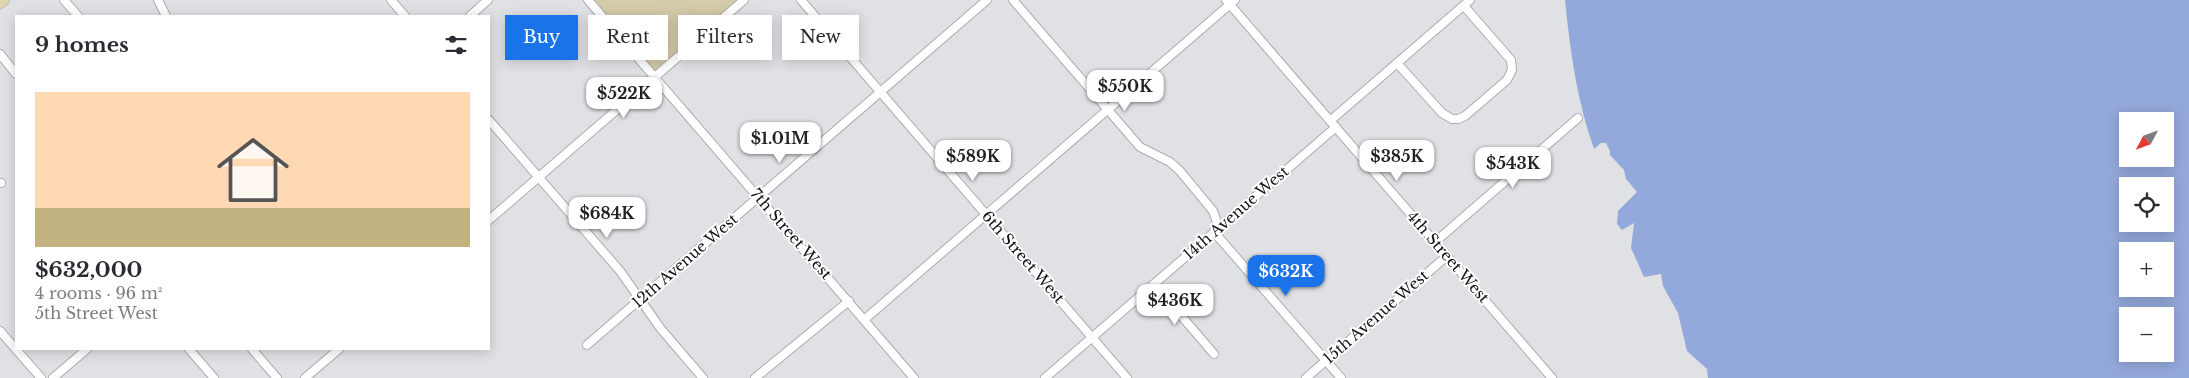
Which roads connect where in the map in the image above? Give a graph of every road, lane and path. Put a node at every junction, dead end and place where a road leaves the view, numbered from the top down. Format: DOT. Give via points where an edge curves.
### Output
graph roads {
  1 [pos="4,0"];
  2 [pos="64,0"];
  3 [pos="158,0"];
  4 [pos="391,0"];
  5 [pos="488,0"];
  6 [pos="588,0"];
  7 [pos="744,0"];
  8 [pos="801,0"];
  9 [pos="987,0"];
  10 [pos="1013,0"];
  11 [pos="1230,2"];
  12 [pos="0,3"];
  13 [pos="1467,3"];
  14 [pos="77,15"];
  15 [pos="166,15"];
  16 [pos="404,15"];
  17 [pos="471,15"];
  18 [pos="0,54"];
  19 [pos="1397,63"];
  20 [pos="15,73"];
  21 [pos="654,77"];
  22 [pos="881,92"];
  23 [pos="1108,110"];
  24 [pos="1578,118"];
  25 [pos="490,121"];
  26 [pos="1333,124"];
  27 [pos="538,178"];
  28 [pos="759,197"];
  29 [pos="986,215"];
  30 [pos="490,219"];
  31 [pos="1216,230"];
  32 [pos="1434,242"];
  33 [pos="1447,256"];
  34 [pos="1154,284"];
  35 [pos="640,299"];
  36 [pos="849,301"];
  37 [pos="865,319"];
  38 [pos="0,331"];
  39 [pos="1092,337"];
  40 [pos="587,345"];
  41 [pos="15,348"];
  42 [pos="17,350"];
  43 [pos="86,350"];
  44 [pos="190,350"];
  45 [pos="253,350"];
  46 [pos="338,350"];
  47 [pos="1214,354"];
  48 [pos="1326,361"];
  49 [pos="1548,377"];
  50 [pos="41,378"];
  51 [pos="53,378"];
  52 [pos="214,378"];
  53 [pos="277,378"];
  54 [pos="305,378"];
  55 [pos="703,378"];
  56 [pos="755,378"];
  57 [pos="914,378"];
  58 [pos="1045,378"];
  59 [pos="1127,378"];
  60 [pos="1306,378"];
  61 [pos="1340,378"];
  1 -- 12 [label="main road"];
  2 -- 14 [label="street"];
  3 -- 15 [label="street"];
  4 -- 16 [label="street"];
  5 -- 17 [label="street"];
  6 -- 21 [label="street, 7th Street West"];
  7 -- 21 [label="street"];
  8 -- 22 [label="street, 6th Street West"];
  9 -- 22 [label="street, 12th Avenue West"];
  10 -- 23 [label="street"];
  11 -- 23 [label="street"];
  11 -- 26 [label="street, 4th Street West"];
  13 -- 19 [label="street, 14th Avenue West"];
  13 -- 19 [label="street" via="1511,60 1512,66 1507,80 1465,116 1452,118 1442,113"];
  18 -- 20 [label="street"];
  19 -- 26 [label="street, 14th Avenue West"];
  21 -- 27 [label="street"];
  21 -- 28 [label="street, 7th Street West"];
  22 -- 28 [label="street, 12th Avenue West"];
  22 -- 29 [label="street, 6th Street West"];
  23 -- 29 [label="street"];
  23 -- 31 [label="street" via="1140,147 1170,162 1180,171 1213,211"];
  24 -- 32 [label="street"];
  25 -- 27 [label="street"];
  26 -- 31 [label="street, 14th Avenue West"];
  26 -- 32 [label="street, 4th Street West"];
  27 -- 30 [label="street"];
  27 -- 35 [label="street" via="620,271"];
  28 -- 35 [label="street, 12th Avenue West"];
  28 -- 36 [label="street, 7th Street West"];
  29 -- 37 [label="street"];
  29 -- 39 [label="street, 6th Street West"];
  31 -- 34 [label="street, 14th Avenue West"];
  31 -- 48 [label="street"];
  32 -- 33 [label="street, 4th Street West"];
  33 -- 48 [label="street, 15th Avenue West"];
  33 -- 49 [label="street, 4th Street West"];
  34 -- 39 [label="street, 14th Avenue West"];
  34 -- 47 [label="street"];
  35 -- 40 [label="street, 12th Avenue West"];
  35 -- 55 [label="street"];
  36 -- 37 [label="street, 7th Street West"];
  36 -- 56 [label="street"];
  37 -- 57 [label="street, 7th Street West"];
  38 -- 41 [label="street"];
  39 -- 58 [label="street, 14th Avenue West"];
  39 -- 59 [label="street, 6th Street West"];
  42 -- 50 [label="street"];
  43 -- 51 [label="street"];
  44 -- 52 [label="street"];
  45 -- 53 [label="street"];
  46 -- 54 [label="street"];
  48 -- 60 [label="street, 15th Avenue West"];
  48 -- 61 [label="street"];
}
